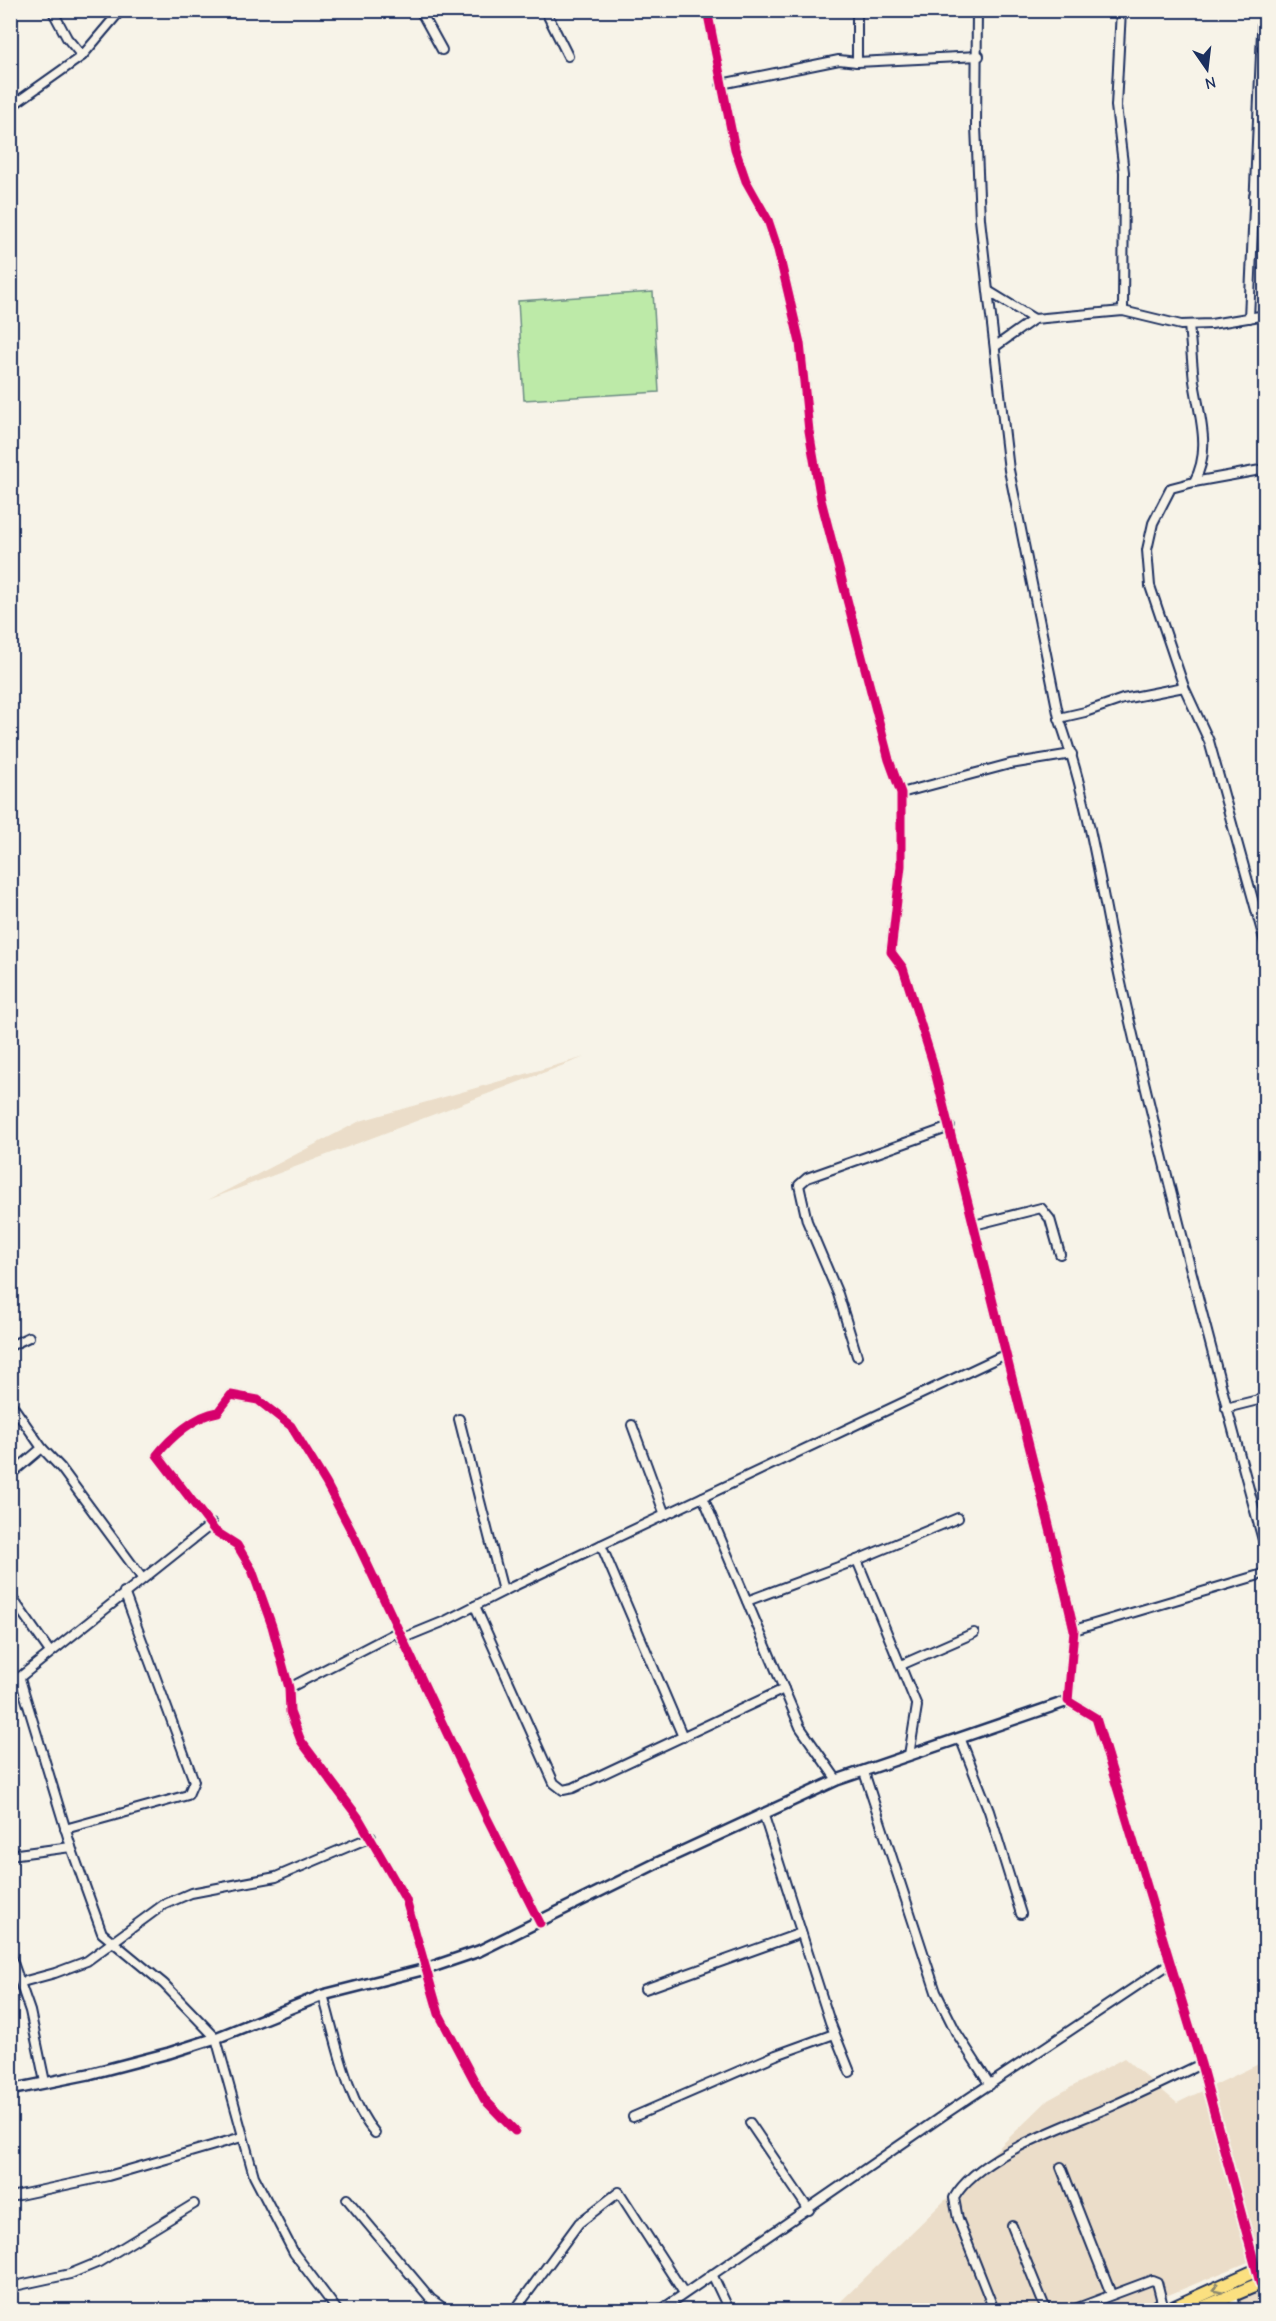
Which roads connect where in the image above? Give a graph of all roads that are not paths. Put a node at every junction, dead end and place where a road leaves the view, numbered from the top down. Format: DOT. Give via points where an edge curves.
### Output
graph roads {
  1 [pos="52,10"];
  2 [pos="121,10"];
  3 [pos="420,10"];
  4 [pos="545,10"];
  5 [pos="707,10"];
  6 [pos="857,10"];
  7 [pos="977,10"];
  8 [pos="1121,10"];
  9 [pos="1263,10"];
  10 [pos="442,50"];
  11 [pos="82,56"];
  12 [pos="568,56"];
  13 [pos="979,56"];
  14 [pos="857,62"];
  15 [pos="721,84"];
  16 [pos="10,107"];
  17 [pos="1266,195"];
  18 [pos="1254,196"];
  19 [pos="987,291"];
  20 [pos="1123,311"];
  21 [pos="1266,315"];
  22 [pos="1250,318"];
  23 [pos="1034,319"];
  24 [pos="1189,325"];
  25 [pos="996,346"];
  26 [pos="1266,469"];
  27 [pos="1194,482"];
  28 [pos="1184,687"];
  29 [pos="1059,718"];
  30 [pos="1072,754"];
  31 [pos="901,793"];
  32 [pos="1266,946"];
  33 [pos="950,1127"];
  34 [pos="974,1225"];
  35 [pos="1060,1254"];
  36 [pos="29,1337"];
  37 [pos="10,1346"];
  38 [pos="1006,1354"];
  39 [pos="857,1356"];
  40 [pos="1266,1398"];
  41 [pos="10,1402"];
  42 [pos="1226,1408"];
  43 [pos="459,1419"];
  44 [pos="632,1425"];
  45 [pos="42,1448"];
  46 [pos="10,1475"];
  47 [pos="703,1497"];
  48 [pos="665,1515"];
  49 [pos="958,1518"];
  50 [pos="212,1524"];
  51 [pos="601,1545"];
  52 [pos="1266,1551"];
  53 [pos="857,1560"];
  54 [pos="1266,1573"];
  55 [pos="142,1578"];
  56 [pos="503,1591"];
  57 [pos="124,1592"];
  58 [pos="10,1595"];
  59 [pos="747,1601"];
  60 [pos="475,1606"];
  61 [pos="1074,1630"];
  62 [pos="974,1633"];
  63 [pos="399,1635"];
  64 [pos="50,1652"];
  65 [pos="901,1665"];
  66 [pos="20,1679"];
  67 [pos="10,1684"];
  68 [pos="288,1688"];
  69 [pos="784,1689"];
  70 [pos="1068,1701"];
  71 [pos="683,1737"];
  72 [pos="961,1740"];
  73 [pos="909,1755"];
  74 [pos="864,1772"];
  75 [pos="837,1780"];
  76 [pos="764,1816"];
  77 [pos="65,1829"];
  78 [pos="371,1837"];
  79 [pos="71,1847"];
  80 [pos="10,1855"];
  81 [pos="1021,1914"];
  82 [pos="540,1923"];
  83 [pos="801,1933"];
  84 [pos="112,1944"];
  85 [pos="10,1954"];
  86 [pos="1171,1963"];
  87 [pos="426,1969"];
  88 [pos="22,1982"];
  89 [pos="645,1989"];
  90 [pos="323,1995"];
  91 [pos="834,2034"];
  92 [pos="216,2038"];
  93 [pos="1201,2064"];
  94 [pos="850,2072"];
  95 [pos="45,2082"];
  96 [pos="990,2085"];
  97 [pos="10,2090"];
  98 [pos="633,2118"];
  99 [pos="750,2122"];
  100 [pos="514,2131"];
  101 [pos="375,2133"];
  102 [pos="242,2137"];
  103 [pos="1061,2167"];
  104 [pos="10,2197"];
  105 [pos="347,2199"];
  106 [pos="194,2204"];
  107 [pos="809,2210"];
  108 [pos="1012,2226"];
  109 [pos="1261,2268"];
  110 [pos="712,2274"];
  111 [pos="1263,2282"];
  112 [pos="10,2288"];
  113 [pos="684,2293"];
  114 [pos="1111,2294"];
  115 [pos="1233,2295"];
  116 [pos="10,2304"];
  117 [pos="12,2310"];
  118 [pos="337,2310"];
  119 [pos="446,2310"];
  120 [pos="515,2310"];
  121 [pos="661,2310"];
  122 [pos="729,2310"];
  123 [pos="994,2310"];
  124 [pos="1046,2310"];
  125 [pos="1072,2310"];
  126 [pos="1148,2310"];
  127 [pos="1168,2310"];
  128 [pos="1197,2310"];
  129 [pos="1236,2310"];
  1 -- 11 [label="street"];
  2 -- 11 [label="street"];
  3 -- 10 [label="street"];
  4 -- 12 [label="street"];
  5 -- 15 [label="street"];
  6 -- 14 [label="street"];
  7 -- 13 [label="street"];
  8 -- 20 [label="street" via="1116,106 1124,172"];
  9 -- 18 [label="street"];
  11 -- 16 [label="street"];
  13 -- 14 [label="street"];
  13 -- 19 [label="street" via="977,148"];
  14 -- 15 [label="street" via="825,62"];
  15 -- 31 [label="street" via="735,149 778,250 800,343 808,431 821,500"];
  17 -- 18 [label="street"];
  18 -- 22 [label="street"];
  19 -- 23 [label="street"];
  19 -- 25 [label="street"];
  20 -- 23 [label="street"];
  20 -- 24 [label="street"];
  21 -- 22 [label="street"];
  22 -- 24 [label="street"];
  23 -- 25 [label="street"];
  24 -- 27 [label="street" via="1205,444 1201,469"];
  25 -- 29 [label="street" via="1008,470"];
  26 -- 27 [label="street"];
  27 -- 28 [label="street" via="1171,488 1153,523 1147,550 1150,586"];
  28 -- 29 [label="street" via="1123,699"];
  28 -- 32 [label="street" via="1209,741"];
  29 -- 30 [label="street"];
  30 -- 31 [label="street" via="1010,764"];
  30 -- 42 [label="street" via="1102,879 1123,991"];
  31 -- 33 [label="street" via="901,866 891,952 903,968 914,999"];
  33 -- 34 [label="street"];
  33 -- 39 [label="street" via="807,1178 799,1185 807,1221 838,1294"];
  34 -- 35 [label="street" via="1041,1208 1050,1219"];
  34 -- 38 [label="street"];
  36 -- 37 [label="street"];
  38 -- 47 [label="street"];
  38 -- 61 [label="street"];
  40 -- 42 [label="street"];
  41 -- 45 [label="street"];
  42 -- 52 [label="street"];
  43 -- 56 [label="street"];
  44 -- 48 [label="street"];
  45 -- 46 [label="street"];
  45 -- 55 [label="street"];
  47 -- 48 [label="street"];
  47 -- 59 [label="street"];
  48 -- 51 [label="street"];
  49 -- 53 [label="street"];
  50 -- 55 [label="street"];
  50 -- 63 [label="street" via="157,1455 207,1414 218,1412 231,1395 258,1400 291,1426 326,1483"];
  50 -- 68 [label="street" via="215,1531 237,1545 252,1570"];
  51 -- 56 [label="street"];
  51 -- 71 [label="street"];
  53 -- 59 [label="street"];
  53 -- 65 [label="street"];
  54 -- 61 [label="street"];
  55 -- 57 [label="street"];
  56 -- 60 [label="street"];
  57 -- 64 [label="street"];
  57 -- 77 [label="street" via="194,1781 192,1790 188,1795"];
  58 -- 64 [label="street"];
  59 -- 69 [label="street"];
  60 -- 63 [label="street" via="446,1622"];
  60 -- 71 [label="street" via="554,1783 563,1790"];
  61 -- 70 [label="street"];
  62 -- 65 [label="street"];
  63 -- 68 [label="street"];
  63 -- 82 [label="street"];
  64 -- 66 [label="street"];
  65 -- 73 [label="street" via="917,1706"];
  66 -- 67 [label="street"];
  66 -- 77 [label="street"];
  68 -- 78 [label="street" via="290,1712 301,1741"];
  69 -- 71 [label="street"];
  69 -- 75 [label="street" via="800,1727"];
  70 -- 72 [label="street"];
  70 -- 86 [label="street" via="1096,1718"];
  72 -- 73 [label="street"];
  72 -- 81 [label="street" via="989,1811"];
  73 -- 74 [label="street"];
  74 -- 75 [label="street"];
  74 -- 96 [label="street" via="936,1992"];
  75 -- 76 [label="street"];
  76 -- 82 [label="street" via="657,1863"];
  76 -- 83 [label="street"];
  77 -- 79 [label="street"];
  78 -- 84 [label="street" via="276,1877 191,1893 163,1905"];
  78 -- 87 [label="street" via="406,1900"];
  79 -- 80 [label="street"];
  79 -- 84 [label="street" via="102,1933"];
  82 -- 87 [label="street" via="479,1951"];
  83 -- 89 [label="street"];
  83 -- 91 [label="street"];
  84 -- 88 [label="street" via="87,1961"];
  84 -- 92 [label="street" via="164,1984"];
  85 -- 88 [label="street"];
  86 -- 93 [label="street"];
  86 -- 96 [label="street"];
  87 -- 90 [label="street"];
  87 -- 100 [label="street" via="439,2014 473,2079 484,2099"];
  88 -- 95 [label="street"];
  90 -- 92 [label="street"];
  90 -- 101 [label="street" via="354,2095 363,2118"];
  91 -- 94 [label="street"];
  91 -- 98 [label="street"];
  92 -- 95 [label="street" via="89,2074"];
  92 -- 102 [label="street"];
  93 -- 109 [label="street"];
  93 -- 123 [label="street" via="1033,2140 962,2184 954,2198 958,2219"];
  95 -- 97 [label="street"];
  96 -- 107 [label="street"];
  99 -- 107 [label="street"];
  102 -- 104 [label="street" via="108,2176"];
  102 -- 118 [label="street" via="272,2215 294,2253"];
  103 -- 114 [label="street"];
  105 -- 119 [label="street" via="431,2299"];
  106 -- 112 [label="street" via="99,2262 70,2274"];
  107 -- 110 [label="street"];
  108 -- 124 [label="street"];
  109 -- 111 [label="street"];
  109 -- 127 [label="highway, one-way"];
  110 -- 113 [label="street"];
  110 -- 122 [label="street"];
  111 -- 115 [label="highway"];
  113 -- 120 [label="street" via="619,2192 579,2223"];
  113 -- 121 [label="street"];
  114 -- 125 [label="street"];
  114 -- 126 [label="street" via="1152,2280 1157,2282 1162,2302"];
  115 -- 128 [label="highway"];
  115 -- 129 [label="street"];
  116 -- 117 [label="street"];
}
